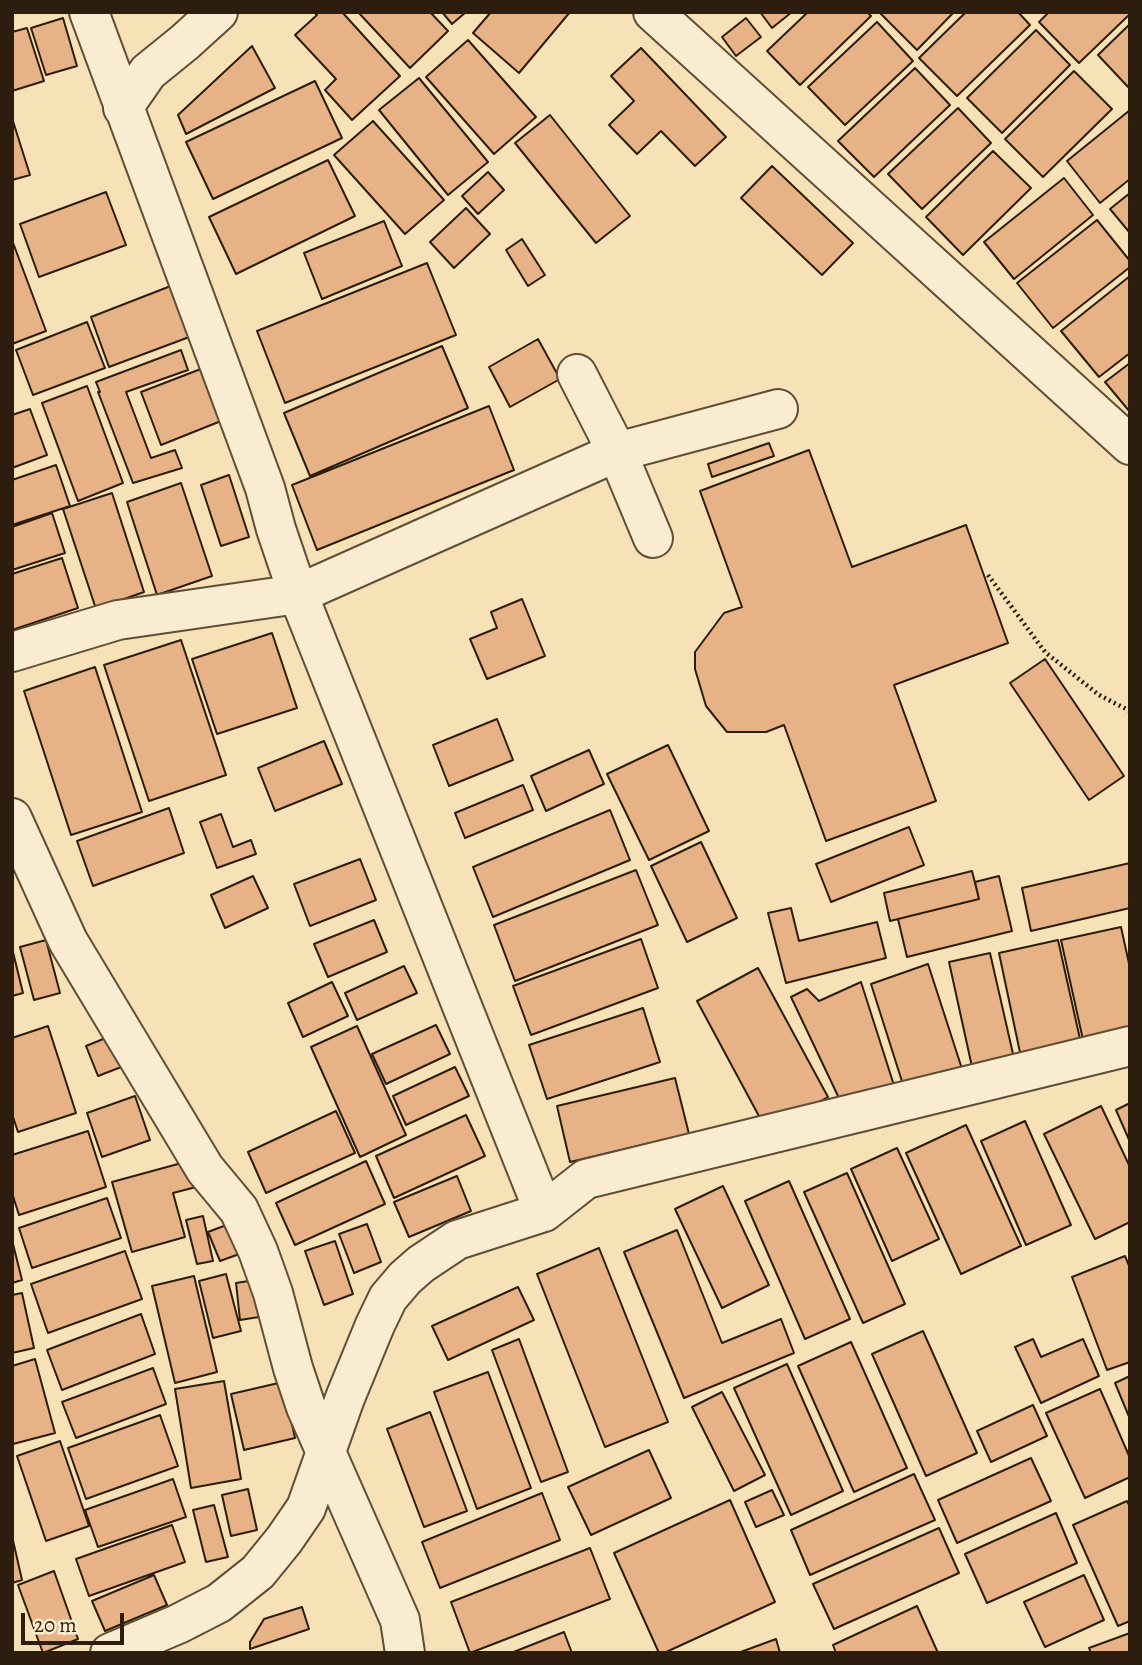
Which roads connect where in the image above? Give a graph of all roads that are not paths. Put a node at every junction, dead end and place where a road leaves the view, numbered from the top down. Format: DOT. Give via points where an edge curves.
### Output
graph roads {
  1 [pos="89,12"];
  2 [pos="218,12"];
  3 [pos="653,12"];
  4 [pos="123,108"];
  5 [pos="577,374"];
  6 [pos="778,409"];
  7 [pos="1130,445"];
  8 [pos="617,452"];
  9 [pos="653,538"];
  10 [pos="298,594"];
  11 [pos="12,652"];
  12 [pos="12,818"];
  13 [pos="1130,1046"];
  14 [pos="544,1212"];
  15 [pos="325,1452"];
  16 [pos="187,1638"];
  17 [pos="110,1653"];
  18 [pos="405,1653"];
  1 -- 4 [label="street"];
  2 -- 4 [label="street" via="148,72"];
  3 -- 7 [label="street"];
  4 -- 10 [label="street" via="265,488"];
  5 -- 8 [label="street"];
  6 -- 8 [label="street"];
  8 -- 9 [label="street"];
  8 -- 10 [label="street"];
  10 -- 11 [label="street" via="118,620"];
  10 -- 14 [label="street"];
  12 -- 15 [label="street" via="68,941 205,1169 239,1210 273,1293 293,1368"];
  13 -- 14 [label="street" via="586,1179"];
  14 -- 15 [label="street" via="457,1240 405,1278 388,1298 375,1325"];
  15 -- 16 [label="street" via="306,1508 284,1540 258,1572 219,1603"];
  15 -- 18 [label="street" via="400,1620"];
  16 -- 17 [label="street"];
}
